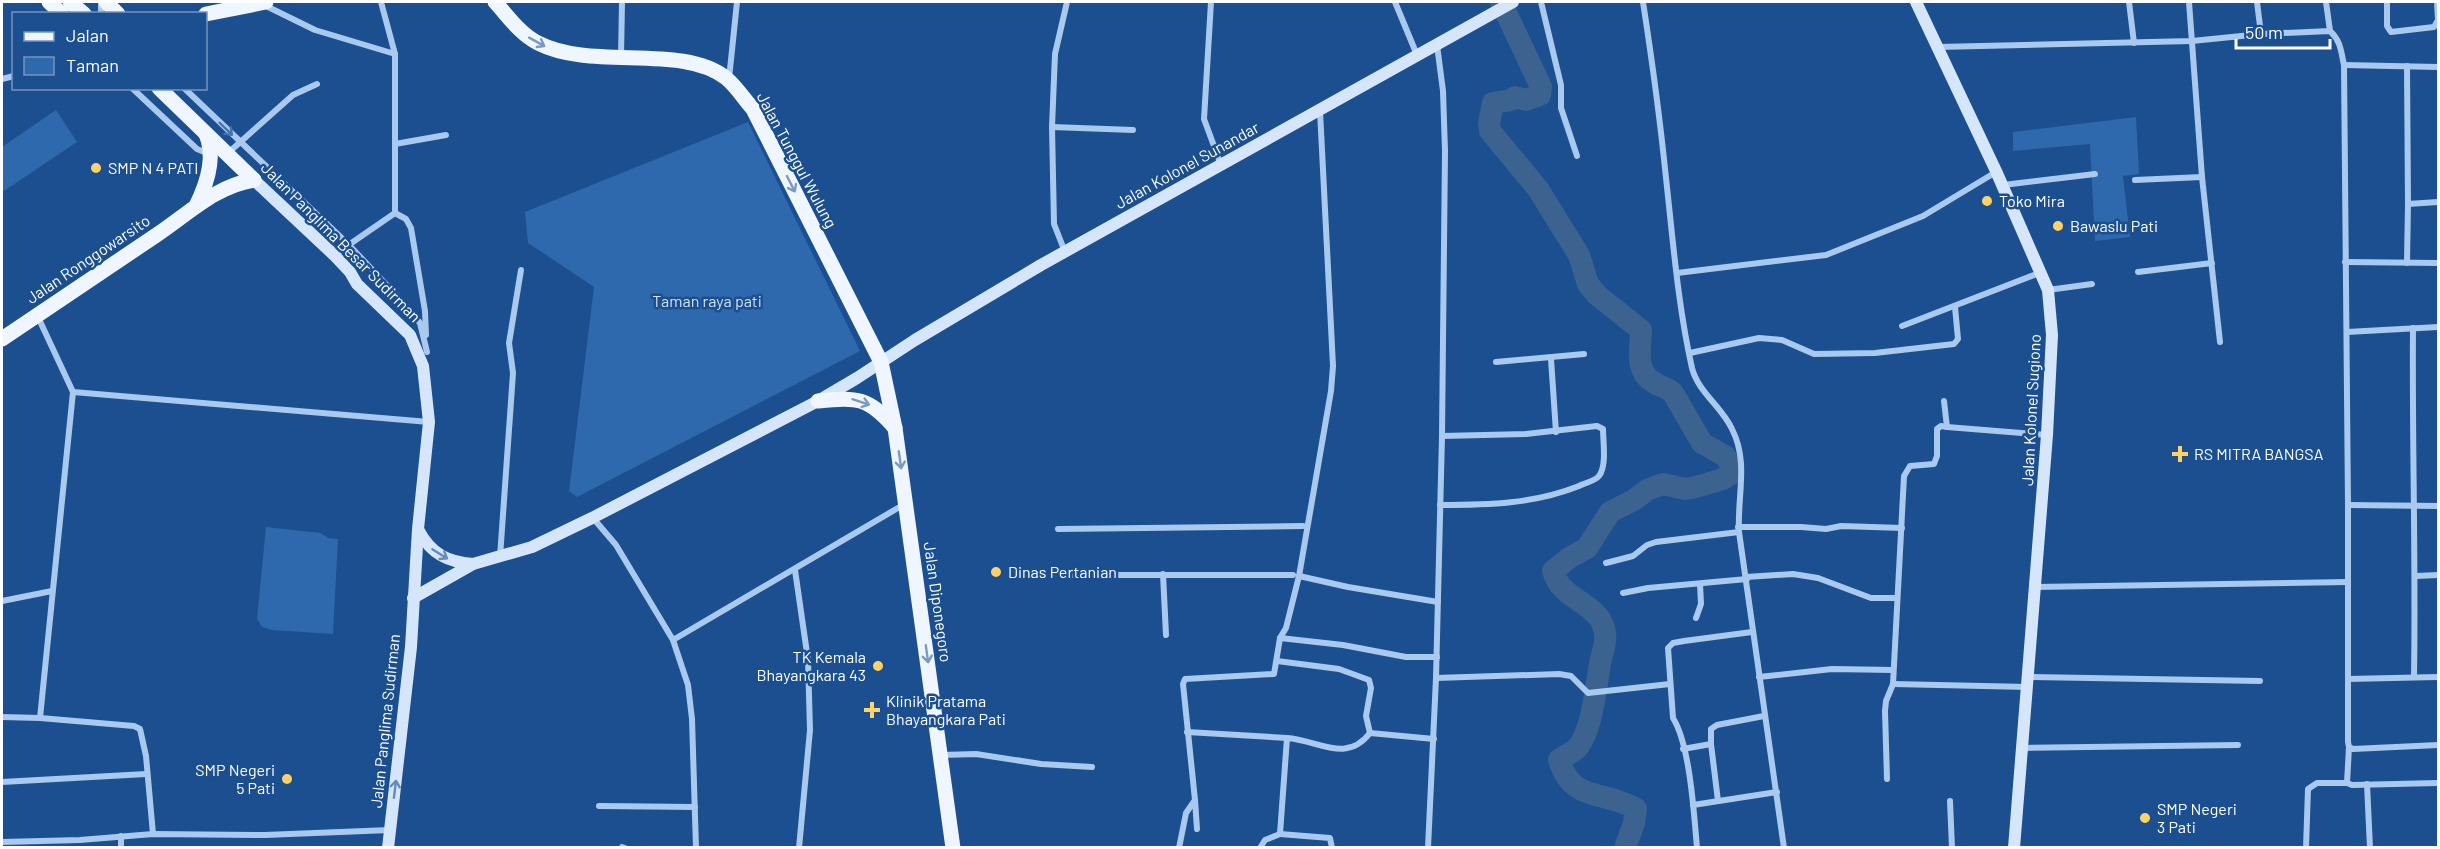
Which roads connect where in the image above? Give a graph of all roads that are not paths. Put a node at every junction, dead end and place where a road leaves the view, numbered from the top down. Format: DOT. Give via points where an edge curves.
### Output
graph roads {
  1 [pos="70,2"];
  2 [pos="381,2"];
  3 [pos="495,2"];
  4 [pos="622,2"];
  5 [pos="737,2"];
  6 [pos="1066,2"];
  7 [pos="1211,2"];
  8 [pos="1395,2"];
  9 [pos="1513,2"];
  10 [pos="1541,2"];
  11 [pos="1643,2"];
  12 [pos="1916,2"];
  13 [pos="2129,2"];
  14 [pos="2190,2"];
  15 [pos="2257,2"];
  16 [pos="2326,2"];
  17 [pos="2387,2"];
  18 [pos="2437,2"];
  19 [pos="263,3"];
  20 [pos="236,5"];
  21 [pos="83,12"];
  22 [pos="207,14"];
  23 [pos="2330,31"];
  24 [pos="2261,34"];
  25 [pos="2192,41"];
  26 [pos="2134,43"];
  27 [pos="1437,44"];
  28 [pos="1938,46"];
  29 [pos="395,54"];
  30 [pos="1418,55"];
  31 [pos="621,57"];
  32 [pos="2344,65"];
  33 [pos="2407,66"];
  34 [pos="2439,67"];
  35 [pos="729,80"];
  36 [pos="317,84"];
  37 [pos="134,90"];
  38 [pos="161,90"];
  39 [pos="186,90"];
  40 [pos="1320,110"];
  41 [pos="1052,127"];
  42 [pos="1133,130"];
  43 [pos="206,134"];
  44 [pos="446,135"];
  45 [pos="239,142"];
  46 [pos="395,144"];
  47 [pos="226,154"];
  48 [pos="210,155"];
  49 [pos="1577,156"];
  50 [pos="1221,165"];
  51 [pos="1996,171"];
  52 [pos="2095,174"];
  53 [pos="2202,177"];
  54 [pos="254,180"];
  55 [pos="2135,180"];
  56 [pos="2002,185"];
  57 [pos="2439,202"];
  58 [pos="2408,204"];
  59 [pos="194,208"];
  60 [pos="395,213"];
  61 [pos="349,245"];
  62 [pos="1065,252"];
  63 [pos="334,255"];
  64 [pos="2345,262"];
  65 [pos="2212,263"];
  66 [pos="2407,263"];
  67 [pos="2439,263"];
  68 [pos="521,270"];
  69 [pos="350,272"];
  70 [pos="2042,272"];
  71 [pos="2138,272"];
  72 [pos="1677,273"];
  73 [pos="2092,284"];
  74 [pos="2048,290"];
  75 [pos="1955,307"];
  76 [pos="37,315"];
  77 [pos="1902,326"];
  78 [pos="2439,327"];
  79 [pos="2412,328"];
  80 [pos="2347,332"];
  81 [pos="2,339"];
  82 [pos="2220,342"];
  83 [pos="427,352"];
  84 [pos="1690,353"];
  85 [pos="1584,354"];
  86 [pos="1551,359"];
  87 [pos="881,362"];
  88 [pos="1496,362"];
  89 [pos="72,392"];
  90 [pos="818,401"];
  91 [pos="1944,401"];
  92 [pos="429,422"];
  93 [pos="1947,426"];
  94 [pos="895,428"];
  95 [pos="1556,432"];
  96 [pos="2047,435"];
  97 [pos="1442,436"];
  98 [pos="906,503"];
  99 [pos="1440,505"];
  100 [pos="2348,506"];
  101 [pos="2412,506"];
  102 [pos="2439,506"];
  103 [pos="592,518"];
  104 [pos="1303,526"];
  105 [pos="1902,528"];
  106 [pos="418,529"];
  107 [pos="1058,529"];
  108 [pos="1738,529"];
  109 [pos="500,557"];
  110 [pos="1606,563"];
  111 [pos="473,564"];
  112 [pos="795,570"];
  113 [pos="1163,574"];
  114 [pos="1061,575"];
  115 [pos="1296,575"];
  116 [pos="2439,575"];
  117 [pos="2416,576"];
  118 [pos="1747,578"];
  119 [pos="2348,582"];
  120 [pos="1700,584"];
  121 [pos="2036,587"];
  122 [pos="52,591"];
  123 [pos="1623,593"];
  124 [pos="413,598"];
  125 [pos="1897,598"];
  126 [pos="2,601"];
  127 [pos="1438,602"];
  128 [pos="1696,618"];
  129 [pos="1752,632"];
  130 [pos="1166,636"];
  131 [pos="1280,638"];
  132 [pos="674,640"];
  133 [pos="1437,657"];
  134 [pos="1277,661"];
  135 [pos="1893,670"];
  136 [pos="1759,677"];
  137 [pos="2414,677"];
  138 [pos="2439,677"];
  139 [pos="1437,678"];
  140 [pos="2348,679"];
  141 [pos="2260,681"];
  142 [pos="2029,682"];
  143 [pos="1670,684"];
  144 [pos="1893,684"];
  145 [pos="1764,716"];
  146 [pos="2,717"];
  147 [pos="40,718"];
  148 [pos="1187,732"];
  149 [pos="1370,733"];
  150 [pos="1287,738"];
  151 [pos="1434,739"];
  152 [pos="1711,744"];
  153 [pos="2439,745"];
  154 [pos="2238,746"];
  155 [pos="2349,747"];
  156 [pos="2023,748"];
  157 [pos="1683,749"];
  158 [pos="940,755"];
  159 [pos="1092,767"];
  160 [pos="146,774"];
  161 [pos="1887,778"];
  162 [pos="2,782"];
  163 [pos="2347,783"];
  164 [pos="2439,783"];
  165 [pos="2367,784"];
  166 [pos="1778,792"];
  167 [pos="1195,800"];
  168 [pos="1718,801"];
  169 [pos="1950,801"];
  170 [pos="1693,805"];
  171 [pos="599,806"];
  172 [pos="695,807"];
  173 [pos="1197,829"];
  174 [pos="390,830"];
  175 [pos="153,834"];
  176 [pos="1280,834"];
  177 [pos="122,836"];
  178 [pos="2,842"];
  179 [pos="29,844"];
  180 [pos="121,848"];
  181 [pos="388,848"];
  182 [pos="696,848"];
  183 [pos="799,848"];
  184 [pos="953,848"];
  185 [pos="1179,848"];
  186 [pos="1260,848"];
  187 [pos="1332,848"];
  188 [pos="1428,848"];
  189 [pos="1697,848"];
  190 [pos="1784,848"];
  191 [pos="1952,848"];
  192 [pos="2014,848"];
  193 [pos="2306,848"];
  194 [pos="2370,848"];
  1 -- 21 [label="main road"];
  2 -- 29 [label="street"];
  3 -- 31 [label="main road, Jalan Tunggul Wulung, one-way" via="537,43 579,56"];
  4 -- 31 [label="street"];
  5 -- 35 [label="street"];
  6 -- 41 [label="street" via="1056,54"];
  7 -- 50 [label="street" via="1204,119"];
  8 -- 30 [label="street"];
  9 -- 27 [label="main road, Jalan Kolonel Sunandar"];
  10 -- 49 [label="street" via="1561,85 1561,108"];
  11 -- 72 [label="street"];
  12 -- 28 [label="main road, Jalan Kolonel Sugiono"];
  13 -- 26 [label="street"];
  14 -- 25 [label="street"];
  15 -- 24 [label="street"];
  16 -- 23 [label="street"];
  17 -- 18 [label="street" via="2387,27 2391,32 2434,27 2438,20"];
  19 -- 20 [label="main road"];
  19 -- 29 [label="street" via="315,30"];
  20 -- 22 [label="main road"];
  23 -- 24 [label="street"];
  23 -- 32 [label="street" via="2340,44"];
  24 -- 25 [label="street"];
  25 -- 26 [label="street"];
  25 -- 53 [label="street"];
  26 -- 28 [label="street"];
  27 -- 30 [label="main road, Jalan Kolonel Sunandar"];
  27 -- 97 [label="street" via="1445,152"];
  28 -- 51 [label="main road, Jalan Kolonel Sugiono"];
  29 -- 46 [label="street"];
  30 -- 40 [label="main road, Jalan Kolonel Sunandar"];
  31 -- 35 [label="main road, Jalan Tunggul Wulung" via="698,65"];
  32 -- 33 [label="street"];
  32 -- 64 [label="street"];
  33 -- 34 [label="street"];
  33 -- 58 [label="street"];
  35 -- 87 [label="main road, Jalan Tunggul Wulung, one-way" via="753,109"];
  36 -- 45 [label="street" via="293,95"];
  37 -- 48 [label="street" via="197,148"];
  38 -- 43 [label="main road, Jalan Panglima Besar Sudirman"];
  39 -- 45 [label="street, one-way"];
  40 -- 50 [label="main road, Jalan Kolonel Sunandar"];
  40 -- 115 [label="street" via="1333,366 1325,436"];
  41 -- 42 [label="street"];
  41 -- 62 [label="street" via="1054,224"];
  43 -- 47 [label="main road, Jalan Panglima Besar Sudirman"];
  43 -- 48 [label="main road"];
  44 -- 46 [label="street"];
  45 -- 47 [label="street"];
  45 -- 61 [label="street"];
  46 -- 60 [label="street"];
  47 -- 48 [label="street"];
  47 -- 54 [label="main road, Jalan Panglima Besar Sudirman"];
  48 -- 59 [label="main road" via="206,182"];
  50 -- 62 [label="main road, Jalan Kolonel Sunandar"];
  51 -- 56 [label="main road, Jalan Kolonel Sugiono"];
  51 -- 72 [label="street" via="1923,216 1826,255"];
  52 -- 56 [label="street"];
  53 -- 55 [label="street"];
  53 -- 65 [label="street"];
  54 -- 59 [label="main road, Jalan Ronggowarsito" via="224,188"];
  54 -- 63 [label="main road, Jalan Panglima Besar Sudirman"];
  56 -- 70 [label="main road, Jalan Kolonel Sugiono"];
  57 -- 58 [label="street"];
  58 -- 66 [label="street"];
  59 -- 76 [label="main road, Jalan Ronggowarsito"];
  60 -- 61 [label="street"];
  60 -- 83 [label="street" via="406,219 411,228 425,311"];
  61 -- 63 [label="street"];
  61 -- 83 [label="street" via="420,323"];
  62 -- 87 [label="main road, Jalan Kolonel Sunandar"];
  63 -- 69 [label="main road, Jalan Panglima Besar Sudirman"];
  64 -- 66 [label="street"];
  64 -- 80 [label="street"];
  65 -- 71 [label="street"];
  65 -- 82 [label="street"];
  66 -- 67 [label="street"];
  68 -- 109 [label="street" via="509,343 513,373"];
  69 -- 83 [label="main road" via="361,276 402,316"];
  69 -- 92 [label="main road, Jalan Panglima Besar Sudirman" via="357,284 410,335 423,366"];
  70 -- 74 [label="main road, Jalan Kolonel Sugiono"];
  70 -- 75 [label="street"];
  72 -- 84 [label="street"];
  73 -- 74 [label="street"];
  74 -- 96 [label="main road, Jalan Kolonel Sugiono" via="2052,335"];
  75 -- 77 [label="street"];
  75 -- 84 [label="street" via="1958,339 1939,348 1814,354 1782,340 1759,338"];
  76 -- 81 [label="main road, Jalan Ronggowarsito"];
  76 -- 89 [label="street"];
  78 -- 79 [label="street"];
  79 -- 80 [label="street"];
  79 -- 101 [label="street"];
  80 -- 100 [label="street"];
  83 -- 92 [label="main road" via="434,389"];
  84 -- 108 [label="street" via="1696,379 1722,411 1740,447 1743,467"];
  85 -- 86 [label="street"];
  86 -- 88 [label="street"];
  86 -- 95 [label="street"];
  87 -- 90 [label="main road, Jalan Kolonel Sunandar"];
  87 -- 94 [label="main road, Jalan Diponegoro"];
  89 -- 92 [label="street"];
  89 -- 122 [label="street"];
  90 -- 94 [label="main road, one-way" via="847,398 866,402"];
  90 -- 103 [label="main road, Jalan Kolonel Sunandar"];
  91 -- 93 [label="street"];
  92 -- 106 [label="main road, Jalan Panglima Besar Sudirman"];
  93 -- 96 [label="street"];
  93 -- 105 [label="street" via="1937,429 1934,464 1911,466 1904,476"];
  94 -- 98 [label="main road, Jalan Diponegoro, one-way"];
  95 -- 97 [label="street"];
  95 -- 99 [label="street" via="1601,427 1602,470 1597,478 1558,494 1530,500"];
  96 -- 121 [label="main road, Jalan Kolonel Sugiono"];
  97 -- 99 [label="street"];
  98 -- 112 [label="street"];
  98 -- 158 [label="main road, Jalan Diponegoro, one-way"];
  99 -- 127 [label="street"];
  100 -- 101 [label="street"];
  100 -- 119 [label="street"];
  101 -- 102 [label="street"];
  101 -- 117 [label="street"];
  103 -- 109 [label="main road, Jalan Kolonel Sunandar" via="532,547"];
  103 -- 132 [label="street" via="622,555"];
  104 -- 107 [label="street"];
  105 -- 108 [label="street" via="1841,525 1826,529"];
  105 -- 125 [label="street"];
  106 -- 111 [label="main road, one-way" via="426,544 439,555"];
  106 -- 124 [label="main road, Jalan Panglima Besar Sudirman"];
  108 -- 110 [label="street" via="1656,542 1633,556"];
  108 -- 118 [label="street"];
  109 -- 111 [label="main road, Jalan Kolonel Sunandar"];
  111 -- 124 [label="main road"];
  112 -- 132 [label="street"];
  112 -- 183 [label="street" via="808,660 810,730"];
  113 -- 114 [label="street"];
  113 -- 115 [label="street"];
  113 -- 130 [label="street"];
  115 -- 127 [label="street"];
  115 -- 131 [label="street" via="1286,628"];
  116 -- 117 [label="street"];
  117 -- 137 [label="street"];
  118 -- 120 [label="street"];
  118 -- 125 [label="street" via="1775,574 1818,578 1871,598"];
  118 -- 129 [label="street"];
  119 -- 121 [label="street"];
  119 -- 140 [label="street"];
  120 -- 123 [label="street"];
  120 -- 128 [label="street" via="1701,604"];
  121 -- 142 [label="main road, Jalan Kolonel Sugiono"];
  122 -- 126 [label="street"];
  122 -- 147 [label="street"];
  174 -- 124 [label="main road, Jalan Panglima Sudirman, one-way"];
  125 -- 135 [label="street"];
  127 -- 133 [label="street"];
  129 -- 136 [label="street"];
  129 -- 143 [label="street" via="1673,643 1667,652"];
  131 -- 133 [label="street" via="1406,657"];
  131 -- 134 [label="street"];
  132 -- 172 [label="street" via="688,685"];
  133 -- 139 [label="street"];
  134 -- 148 [label="street" via="1272,675 1185,679"];
  134 -- 149 [label="street" via="1339,669 1369,680 1366,716"];
  135 -- 136 [label="street" via="1822,669"];
  135 -- 144 [label="street"];
  136 -- 145 [label="street"];
  137 -- 138 [label="street"];
  137 -- 140 [label="street"];
  139 -- 143 [label="street" via="1558,674 1571,676 1586,692"];
  139 -- 151 [label="street"];
  140 -- 155 [label="street"];
  141 -- 142 [label="street"];
  142 -- 144 [label="street"];
  142 -- 156 [label="main road, Jalan Kolonel Sugiono"];
  143 -- 157 [label="street" via="1673,718 1679,726"];
  144 -- 161 [label="street" via="1885,711"];
  145 -- 152 [label="street" via="1717,725 1711,729"];
  145 -- 166 [label="street"];
  146 -- 147 [label="street"];
  147 -- 160 [label="street" via="134,726 142,732"];
  148 -- 150 [label="street"];
  148 -- 167 [label="street"];
  149 -- 150 [label="street" via="1360,745 1335,750"];
  149 -- 151 [label="street"];
  150 -- 176 [label="street"];
  151 -- 188 [label="street"];
  152 -- 157 [label="street"];
  152 -- 168 [label="street"];
  153 -- 155 [label="street"];
  154 -- 156 [label="street"];
  155 -- 163 [label="street"];
  156 -- 192 [label="main road, Jalan Kolonel Sugiono"];
  157 -- 170 [label="street"];
  158 -- 159 [label="street" via="976,754"];
  158 -- 184 [label="main road, Jalan Diponegoro"];
  160 -- 162 [label="street"];
  160 -- 175 [label="street"];
  163 -- 165 [label="street"];
  163 -- 193 [label="street" via="2317,783 2308,789"];
  164 -- 165 [label="street"];
  165 -- 194 [label="street"];
  166 -- 168 [label="street"];
  166 -- 190 [label="street"];
  167 -- 173 [label="street"];
  167 -- 185 [label="street" via="1186,813"];
  168 -- 170 [label="street"];
  169 -- 191 [label="street"];
  170 -- 189 [label="street"];
  171 -- 172 [label="street"];
  172 -- 182 [label="street"];
  174 -- 175 [label="street"];
  174 -- 181 [label="main road, Jalan Panglima Sudirman"];
  175 -- 177 [label="street"];
  176 -- 186 [label="street" via="1265,840"];
  176 -- 187 [label="street" via="1330,838"];
  177 -- 179 [label="street"];
  177 -- 180 [label="street"];
  178 -- 179 [label="street"];
}
